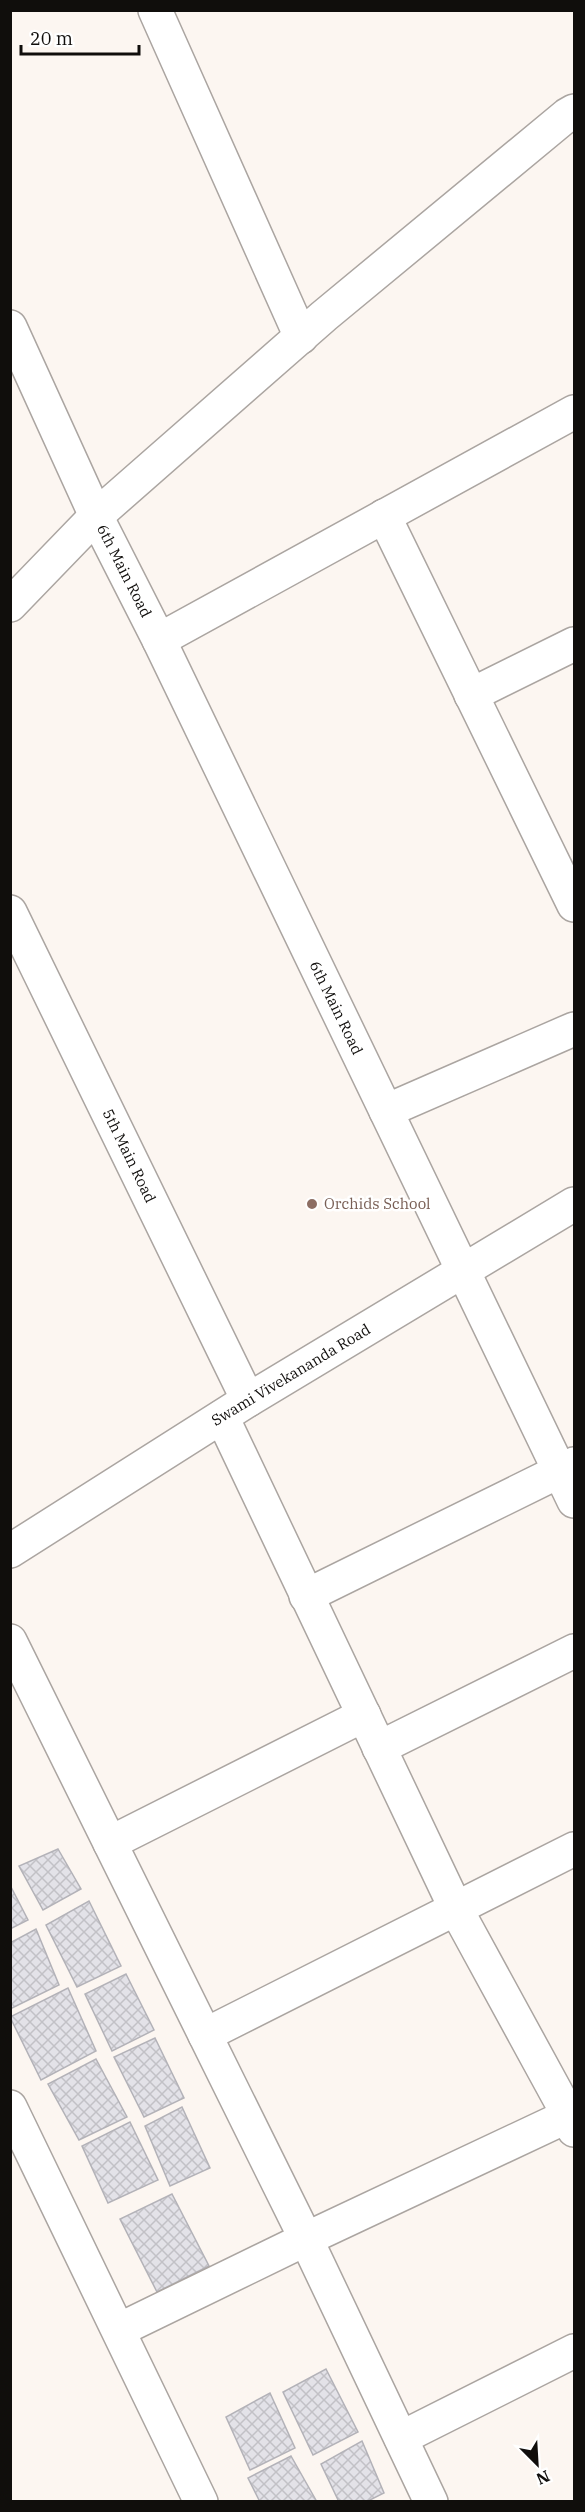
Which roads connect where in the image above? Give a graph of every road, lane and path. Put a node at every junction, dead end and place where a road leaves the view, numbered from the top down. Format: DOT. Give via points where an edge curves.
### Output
graph roads {
  1 [pos="155,10"];
  2 [pos="574,111"];
  3 [pos="10,327"];
  4 [pos="301,337"];
  5 [pos="574,412"];
  6 [pos="96,516"];
  7 [pos="384,516"];
  8 [pos="10,605"];
  9 [pos="159,640"];
  10 [pos="574,644"];
  11 [pos="471,695"];
  12 [pos="574,905"];
  13 [pos="10,912"];
  14 [pos="574,1029"];
  15 [pos="386,1111"];
  16 [pos="574,1204"];
  17 [pos="463,1271"];
  18 [pos="235,1409"];
  19 [pos="567,1467"];
  20 [pos="574,1501"];
  21 [pos="10,1551"];
  22 [pos="306,1596"];
  23 [pos="10,1641"];
  24 [pos="574,1651"];
  25 [pos="364,1715"];
  26 [pos="379,1748"];
  27 [pos="111,1844"];
  28 [pos="574,1849"];
  29 [pos="456,1909"];
  30 [pos="205,2035"];
  31 [pos="10,2107"];
  32 [pos="573,2120"];
  33 [pos="306,2239"];
  34 [pos="119,2330"];
  35 [pos="574,2351"];
  36 [pos="400,2438"];
  37 [pos="201,2502"];
  38 [pos="431,2502"];
  1 -- 4 [label="street"];
  2 -- 4 [label="street"];
  3 -- 6 [label="street, 6th Main Road"];
  4 -- 6 [label="street"];
  5 -- 7 [label="street"];
  6 -- 8 [label="street"];
  6 -- 9 [label="street, 6th Main Road"];
  7 -- 9 [label="street"];
  7 -- 11 [label="street"];
  9 -- 15 [label="street, 6th Main Road"];
  10 -- 11 [label="street"];
  11 -- 12 [label="street"];
  13 -- 18 [label="street, 5th Main Road"];
  14 -- 15 [label="street"];
  15 -- 17 [label="street, 6th Main Road"];
  16 -- 17 [label="street, Swami Vivekananda Road"];
  17 -- 18 [label="street, Swami Vivekananda Road"];
  17 -- 19 [label="street, 6th Main Road"];
  18 -- 21 [label="street, Swami Vivekananda Road"];
  18 -- 22 [label="street, 5th Main Road"];
  19 -- 20 [label="street, 6th Main Road"];
  19 -- 22 [label="street"];
  22 -- 25 [label="street, 5th Main Road"];
  23 -- 27 [label="street"];
  24 -- 26 [label="street"];
  25 -- 26 [label="street, 5th Main Road"];
  25 -- 27 [label="street"];
  26 -- 29 [label="street, 5th Main Road"];
  27 -- 30 [label="street"];
  28 -- 29 [label="street"];
  29 -- 30 [label="street"];
  29 -- 32 [label="street, 5th Main Road"];
  30 -- 33 [label="street"];
  31 -- 34 [label="street"];
  32 -- 33 [label="street"];
  33 -- 34 [label="street"];
  33 -- 36 [label="street"];
  34 -- 37 [label="street"];
  35 -- 36 [label="street"];
  36 -- 38 [label="street"];
}
